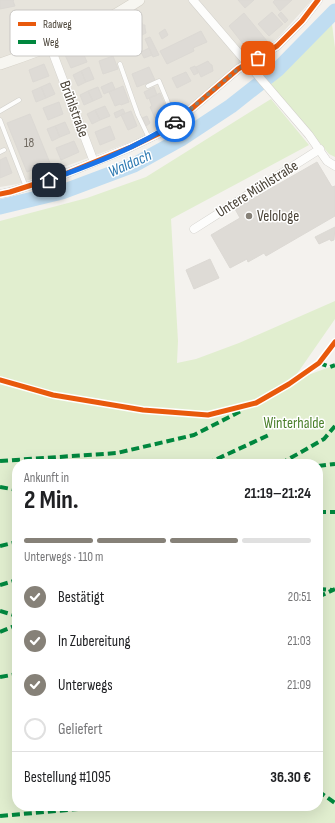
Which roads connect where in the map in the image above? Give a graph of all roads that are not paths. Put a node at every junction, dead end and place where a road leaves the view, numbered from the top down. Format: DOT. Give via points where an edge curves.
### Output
graph roads {
  1 [pos="139,0"];
  2 [pos="193,0"];
  3 [pos="318,0"];
  4 [pos="123,10"];
  5 [pos="22,56"];
  6 [pos="54,56"];
  7 [pos="0,64"];
  8 [pos="120,64"];
  9 [pos="248,64"];
  10 [pos="148,86"];
  11 [pos="19,100"];
  12 [pos="0,111"];
  13 [pos="0,120"];
  14 [pos="176,122"];
  15 [pos="148,138"];
  16 [pos="320,149"];
  17 [pos="94,162"];
  18 [pos="335,166"];
  19 [pos="27,187"];
  20 [pos="0,194"];
  21 [pos="194,229"];
  1 -- 4 [label="main road"];
  2 -- 9 [label="street"];
  3 -- 9 [label="street" via="302,21 276,46"];
  5 -- 7 [label="main road"];
  6 -- 17 [label="street, Brühlstraße"];
  8 -- 15 [label="lane"];
  9 -- 14 [label="street" via="238,69"];
  9 -- 16 [label="street"];
  10 -- 14 [label="lane" via="159,81"];
  11 -- 12 [label="lane"];
  13 -- 19 [label="lane"];
  14 -- 15 [label="street"];
  15 -- 17 [label="street"];
  16 -- 18 [label="street" via="327,161"];
  16 -- 21 [label="street, Untere Mühlstraße"];
  17 -- 19 [label="street"];
  19 -- 20 [label="street"];
}
